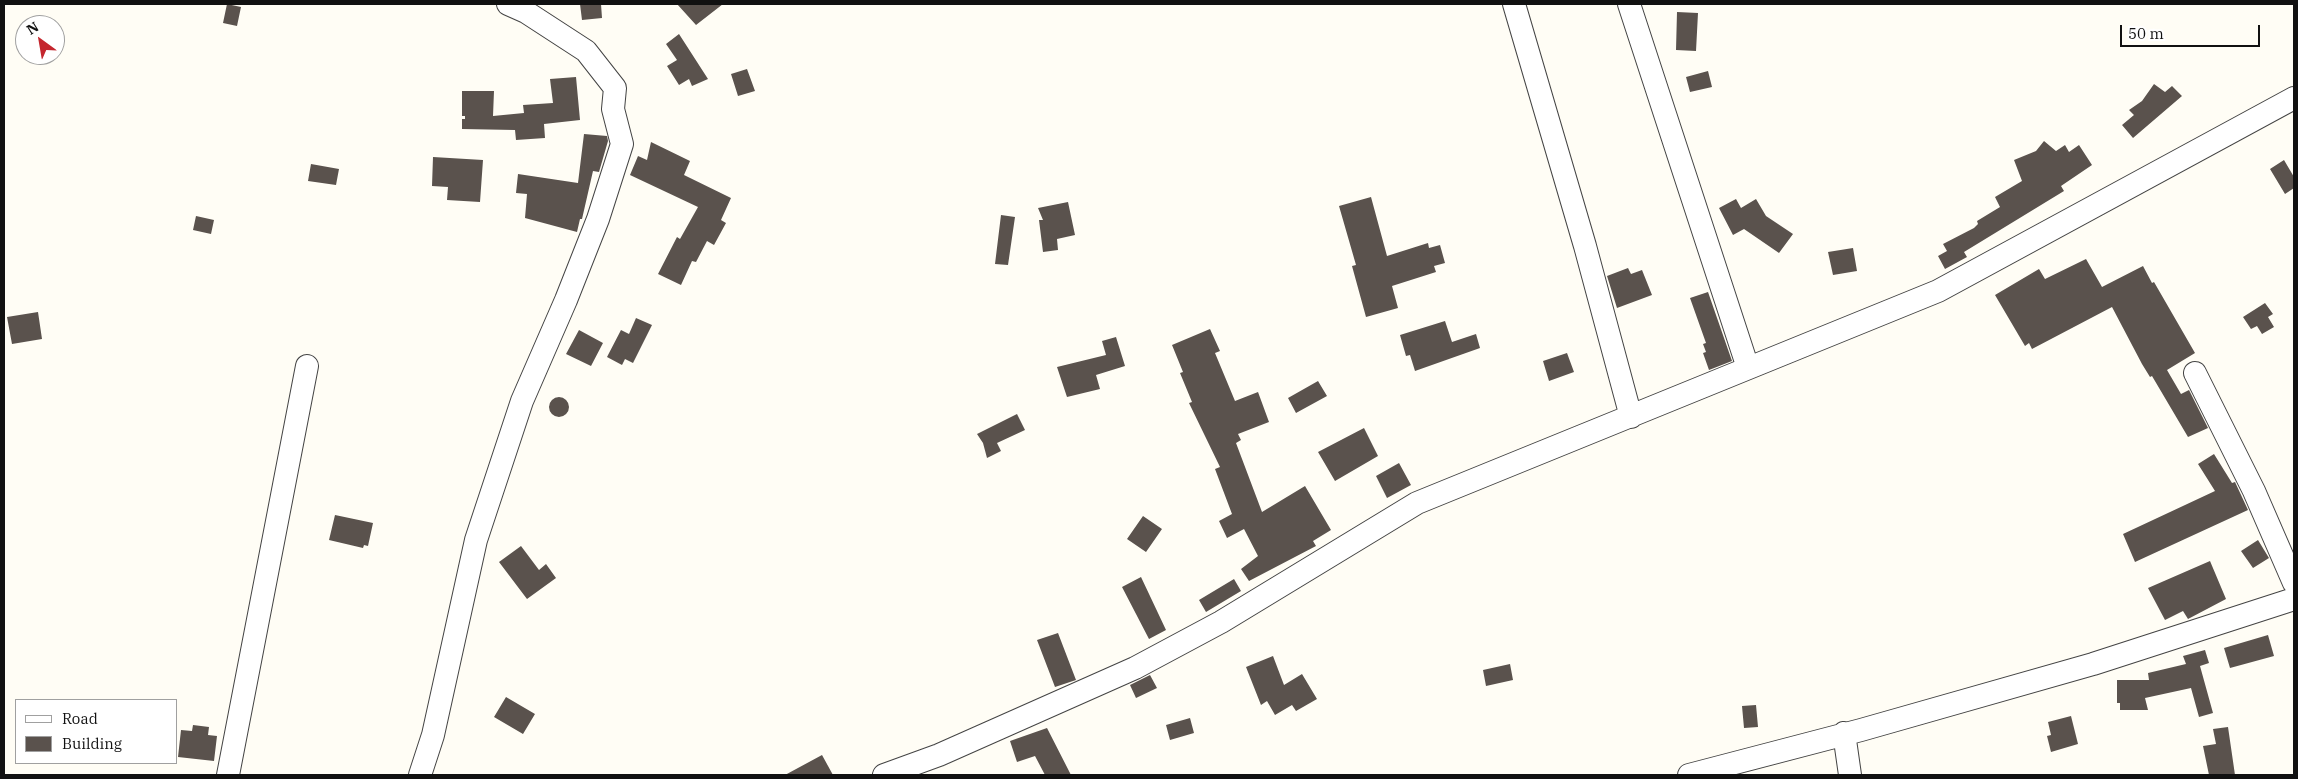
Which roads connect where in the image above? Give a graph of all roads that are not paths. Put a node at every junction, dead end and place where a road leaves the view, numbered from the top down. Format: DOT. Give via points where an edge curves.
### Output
graph roads {
  1 [pos="508,4"];
  2 [pos="1514,4"];
  3 [pos="1629,4"];
  4 [pos="2294,98"];
  5 [pos="307,366"];
  6 [pos="1748,368"];
  7 [pos="2196,372"];
  8 [pos="1631,417"];
  9 [pos="2294,583"];
  10 [pos="2294,599"];
  11 [pos="1844,733"];
  12 [pos="228,775"];
  13 [pos="420,775"];
  14 [pos="884,775"];
  15 [pos="1689,775"];
  16 [pos="1850,775"];
  1 -- 13 [label="street" via="526,12 592,58 615,88 613,109 622,144 598,219 522,401 476,540 433,736"];
  2 -- 8 [label="street"];
  3 -- 6 [label="street"];
  4 -- 6 [label="street" via="1938,291"];
  5 -- 12 [label="street"];
  6 -- 8 [label="street"];
  7 -- 9 [label="street"];
  8 -- 14 [label="street" via="1417,503 1221,622 1135,668 939,755"];
  10 -- 11 [label="street" via="2094,664"];
  11 -- 15 [label="street"];
  11 -- 16 [label="street"];
}
